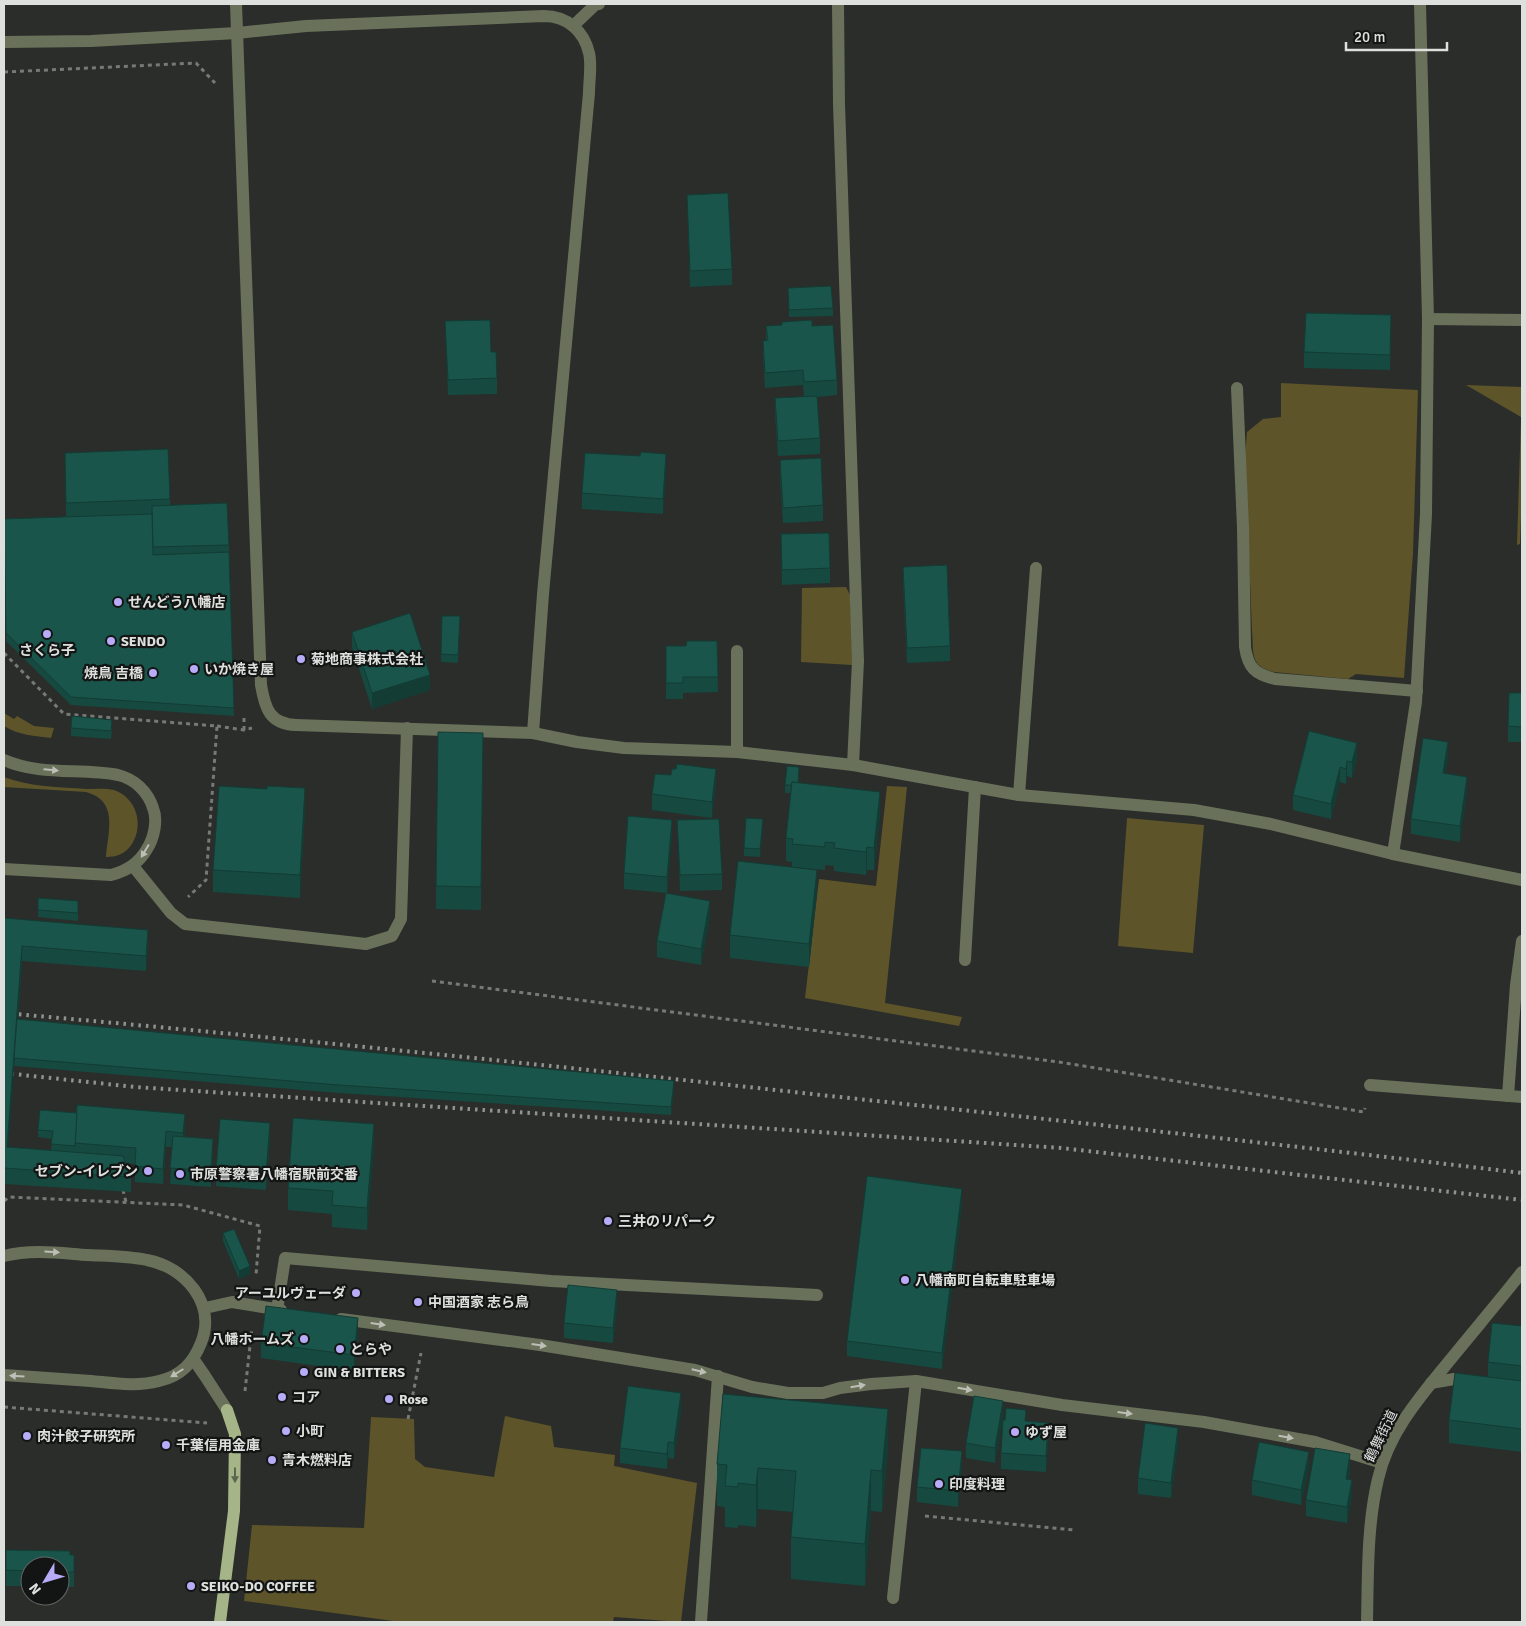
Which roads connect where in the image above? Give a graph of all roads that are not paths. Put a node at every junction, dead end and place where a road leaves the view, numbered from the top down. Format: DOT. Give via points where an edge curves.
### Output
graph roads {
  1 [pos="236,4"];
  2 [pos="599,4"];
  3 [pos="838,4"];
  4 [pos="1420,4"];
  5 [pos="573,26"];
  6 [pos="237,33"];
  7 [pos="4,42"];
  8 [pos="1428,319"];
  9 [pos="1522,320"];
  10 [pos="1237,388"];
  11 [pos="1036,568"];
  12 [pos="737,651"];
  13 [pos="1417,690"];
  14 [pos="407,728"];
  15 [pos="533,733"];
  16 [pos="737,752"];
  17 [pos="4,760"];
  18 [pos="853,765"];
  19 [pos="975,787"];
  20 [pos="1019,795"];
  21 [pos="1393,854"];
  22 [pos="133,866"];
  23 [pos="4,869"];
  24 [pos="1522,880"];
  25 [pos="1522,941"];
  26 [pos="965,960"];
  27 [pos="1370,1085"];
  28 [pos="1508,1096"];
  29 [pos="1522,1097"];
  30 [pos="4,1256"];
  31 [pos="1522,1272"];
  32 [pos="817,1295"];
  33 [pos="205,1308"];
  34 [pos="278,1310"];
  35 [pos="297,1313"];
  36 [pos="327,1317"];
  37 [pos="194,1360"];
  38 [pos="4,1375"];
  39 [pos="718,1376"];
  40 [pos="916,1381"];
  41 [pos="1431,1383"];
  42 [pos="1484,1383"];
  43 [pos="227,1410"];
  44 [pos="1382,1463"];
  45 [pos="893,1598"];
  46 [pos="220,1622"];
  47 [pos="701,1622"];
  48 [pos="1367,1622"];
  1 -- 6 [label="street"];
  2 -- 5 [label="street"];
  3 -- 18 [label="street" via="858,661"];
  4 -- 8 [label="street"];
  5 -- 6 [label="street" via="564,19 544,16 306,26"];
  5 -- 15 [label="street" via="589,54 588,93 542,594"];
  6 -- 7 [label="street"];
  6 -- 14 [label="street" via="261,685 266,707 278,722 287,725"];
  8 -- 9 [label="street"];
  8 -- 13 [label="street" via="1426,514"];
  10 -- 13 [label="street" via="1248,663 1256,673 1275,679"];
  11 -- 20 [label="street"];
  12 -- 16 [label="street"];
  13 -- 21 [label="street"];
  14 -- 15 [label="street"];
  14 -- 22 [label="street" via="401,919 392,936 366,944 185,924 171,913"];
  15 -- 16 [label="street" via="624,748"];
  16 -- 18 [label="street"];
  17 -- 22 [label="street, one-way" via="25,767 119,776 144,790 155,813 154,825 148,847"];
  18 -- 19 [label="street"];
  19 -- 20 [label="street"];
  19 -- 26 [label="street"];
  20 -- 21 [label="street" via="1194,810 1271,824"];
  21 -- 24 [label="street"];
  22 -- 23 [label="street" via="111,875"];
  25 -- 28 [label="street"];
  27 -- 28 [label="street"];
  28 -- 29 [label="street"];
  30 -- 33 [label="street, one-way" via="36,1251 149,1260 179,1274 201,1297"];
  31 -- 41 [label="street, 鶴舞街道"];
  32 -- 34 [label="street" via="551,1281 285,1258"];
  33 -- 34 [label="street" via="232,1302"];
  33 -- 37 [label="street" via="206,1323"];
  34 -- 35 [label="street"];
  36 -- 39 [label="street, one-way" via="540,1345"];
  37 -- 38 [label="street, one-way" via="162,1381 135,1385"];
  37 -- 43 [label="street"];
  39 -- 40 [label="street, one-way" via="752,1387 788,1393 823,1393 840,1388"];
  39 -- 47 [label="street"];
  40 -- 44 [label="street, one-way" via="1062,1406 1204,1422 1314,1442"];
  40 -- 45 [label="street"];
  41 -- 42 [label="street" via="1454,1379"];
  41 -- 44 [label="street, 鶴舞街道" via="1400,1424"];
  43 -- 46 [label="main road, one-way" via="235,1434 234,1511"];
  44 -- 48 [label="street, 鶴舞街道" via="1374,1499"];
}
